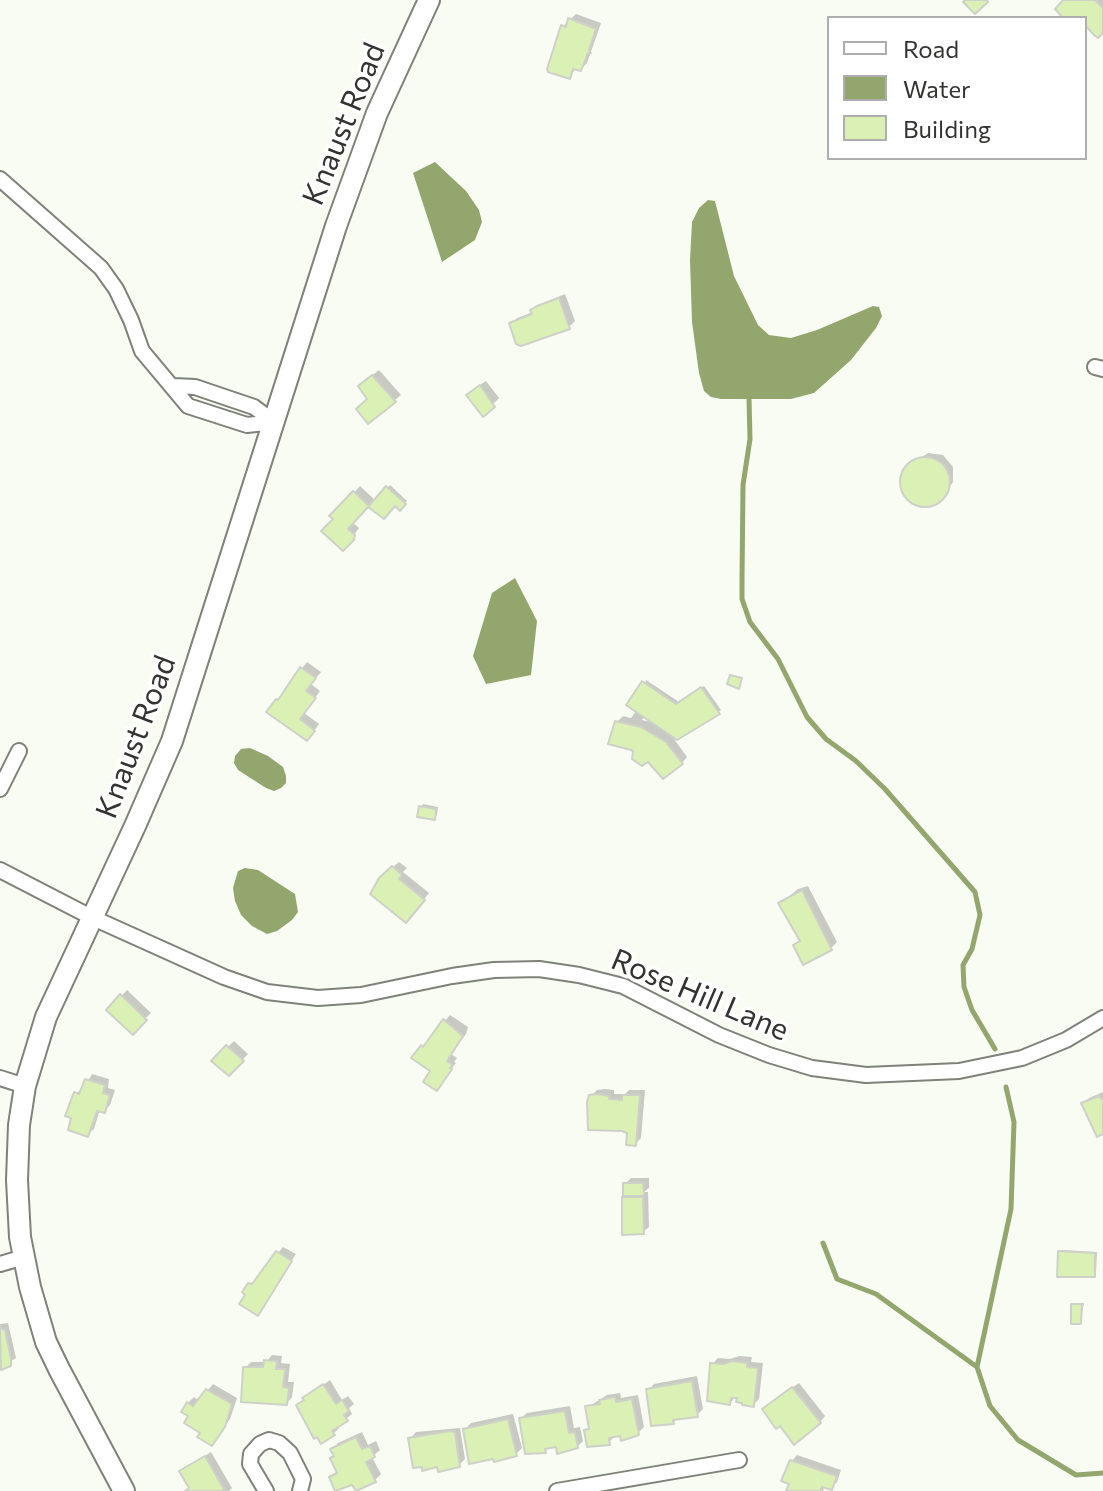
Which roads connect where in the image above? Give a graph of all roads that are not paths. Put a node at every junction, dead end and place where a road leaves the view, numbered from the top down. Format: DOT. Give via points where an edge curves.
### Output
graph roads {
  1 [pos="429,0"];
  2 [pos="0,179"];
  3 [pos="274,422"];
  4 [pos="19,751"];
  5 [pos="0,789"];
  6 [pos="0,870"];
  7 [pos="91,917"];
  8 [pos="1103,1018"];
  9 [pos="0,1078"];
  10 [pos="25,1086"];
  11 [pos="24,1257"];
  12 [pos="0,1264"];
  13 [pos="739,1460"];
  14 [pos="124,1491"];
  15 [pos="266,1491"];
  16 [pos="300,1491"];
  17 [pos="557,1491"];
  1 -- 3 [label="main road, Knaust Road" via="361,154"];
  2 -- 3 [label="street" via="101,268 116,289 142,351 188,406 247,425"];
  3 -- 7 [label="main road, Knaust Road" via="172,741"];
  4 -- 5 [label="street"];
  6 -- 7 [label="street, Rose Hill Lane"];
  7 -- 8 [label="street, Rose Hill Lane" via="267,992 318,998 361,995 494,970 579,975 623,986 769,1055 812,1068 866,1075 959,1071 1022,1058"];
  7 -- 10 [label="main road, Knaust Road" via="46,1017"];
  9 -- 10 [label="street"];
  10 -- 11 [label="main road, Knaust Road" via="17,1180"];
  11 -- 12 [label="street"];
  11 -- 14 [label="main road, Knaust Road" via="46,1342"];
  13 -- 17 [label="street"];
  15 -- 16 [label="street" via="250,1464 251,1454 269,1440 290,1453 303,1479"];
}
